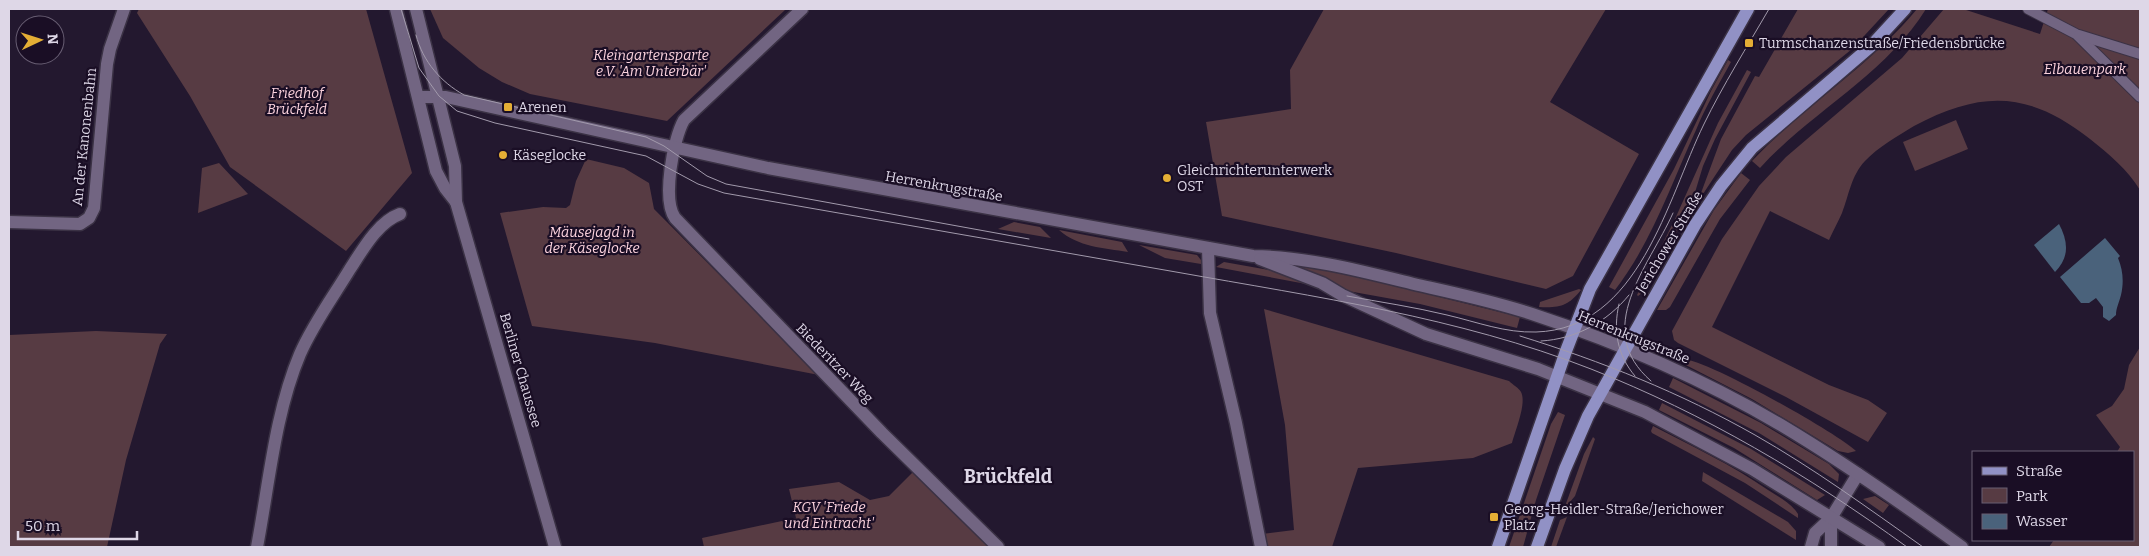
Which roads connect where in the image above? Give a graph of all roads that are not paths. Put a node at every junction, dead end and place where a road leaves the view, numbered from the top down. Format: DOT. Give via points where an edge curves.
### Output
graph roads {
  1 [pos="124,9"];
  2 [pos="396,9"];
  3 [pos="416,9"];
  4 [pos="802,9"];
  5 [pos="1748,9"];
  6 [pos="1905,9"];
  7 [pos="2028,9"];
  8 [pos="2076,34"];
  9 [pos="2140,54"];
  10 [pos="439,96"];
  11 [pos="419,97"];
  12 [pos="2140,98"];
  13 [pos="675,148"];
  14 [pos="456,202"];
  15 [pos="400,214"];
  16 [pos="9,222"];
  17 [pos="1208,248"];
  18 [pos="1253,256"];
  19 [pos="1575,329"];
  20 [pos="1625,349"];
  21 [pos="1557,376"];
  22 [pos="1600,394"];
  23 [pos="1858,474"];
  24 [pos="1830,518"];
  25 [pos="257,547"];
  26 [pos="556,547"];
  27 [pos="998,547"];
  28 [pos="1261,547"];
  29 [pos="1498,547"];
  30 [pos="1537,547"];
  31 [pos="1811,547"];
  32 [pos="1831,547"];
  33 [pos="1879,547"];
  34 [pos="1962,547"];
  1 -- 16 [label="street, An der Kanonenbahn" via="107,64 94,208 89,218 80,224"];
  2 -- 11 [label="street, Berliner Chaussee"];
  3 -- 10 [label="street, Berliner Chaussee"];
  4 -- 13 [label="street" via="684,120"];
  5 -- 19 [label="main road" via="1596,278"];
  6 -- 20 [label="main road, Jerichower Straße" via="1870,48 1770,131 1740,161 1695,225"];
  7 -- 8 [label="street"];
  8 -- 9 [label="street"];
  8 -- 12 [label="street"];
  10 -- 11 [label="street, Herrenkrugstraße"];
  10 -- 13 [label="street, Herrenkrugstraße"];
  10 -- 14 [label="street, Berliner Chaussee" via="455,166"];
  11 -- 14 [label="street, Berliner Chaussee" via="436,171"];
  13 -- 17 [label="street, Herrenkrugstraße" via="857,186"];
  13 -- 27 [label="street, Biederitzer Weg" via="669,190 669,207 675,218 875,426"];
  14 -- 26 [label="street, Berliner Chaussee"];
  15 -- 25 [label="street" via="381,226 354,263 300,356 282,414"];
  17 -- 18 [label="street, Herrenkrugstraße"];
  17 -- 28 [label="street" via="1210,314"];
  18 -- 19 [label="street, Herrenkrugstraße" via="1302,260 1380,276 1488,301"];
  18 -- 21 [label="street, Herrenkrugstraße" via="1322,283 1426,334"];
  19 -- 20 [label="street, Herrenkrugstraße"];
  19 -- 21 [label="main road"];
  20 -- 22 [label="main road, Jerichower Straße"];
  20 -- 23 [label="street, Herrenkrugstraße" via="1727,395"];
  21 -- 22 [label="street, Herrenkrugstraße"];
  21 -- 29 [label="main road"];
  22 -- 24 [label="street, Herrenkrugstraße" via="1645,412 1752,469"];
  22 -- 30 [label="main road, Jerichower Straße" via="1564,468"];
  23 -- 24 [label="street"];
  23 -- 34 [label="street, Herrenkrugstraße"];
  24 -- 31 [label="street" via="1815,533"];
  24 -- 32 [label="street"];
  24 -- 33 [label="street, Herrenkrugstraße"];
}
